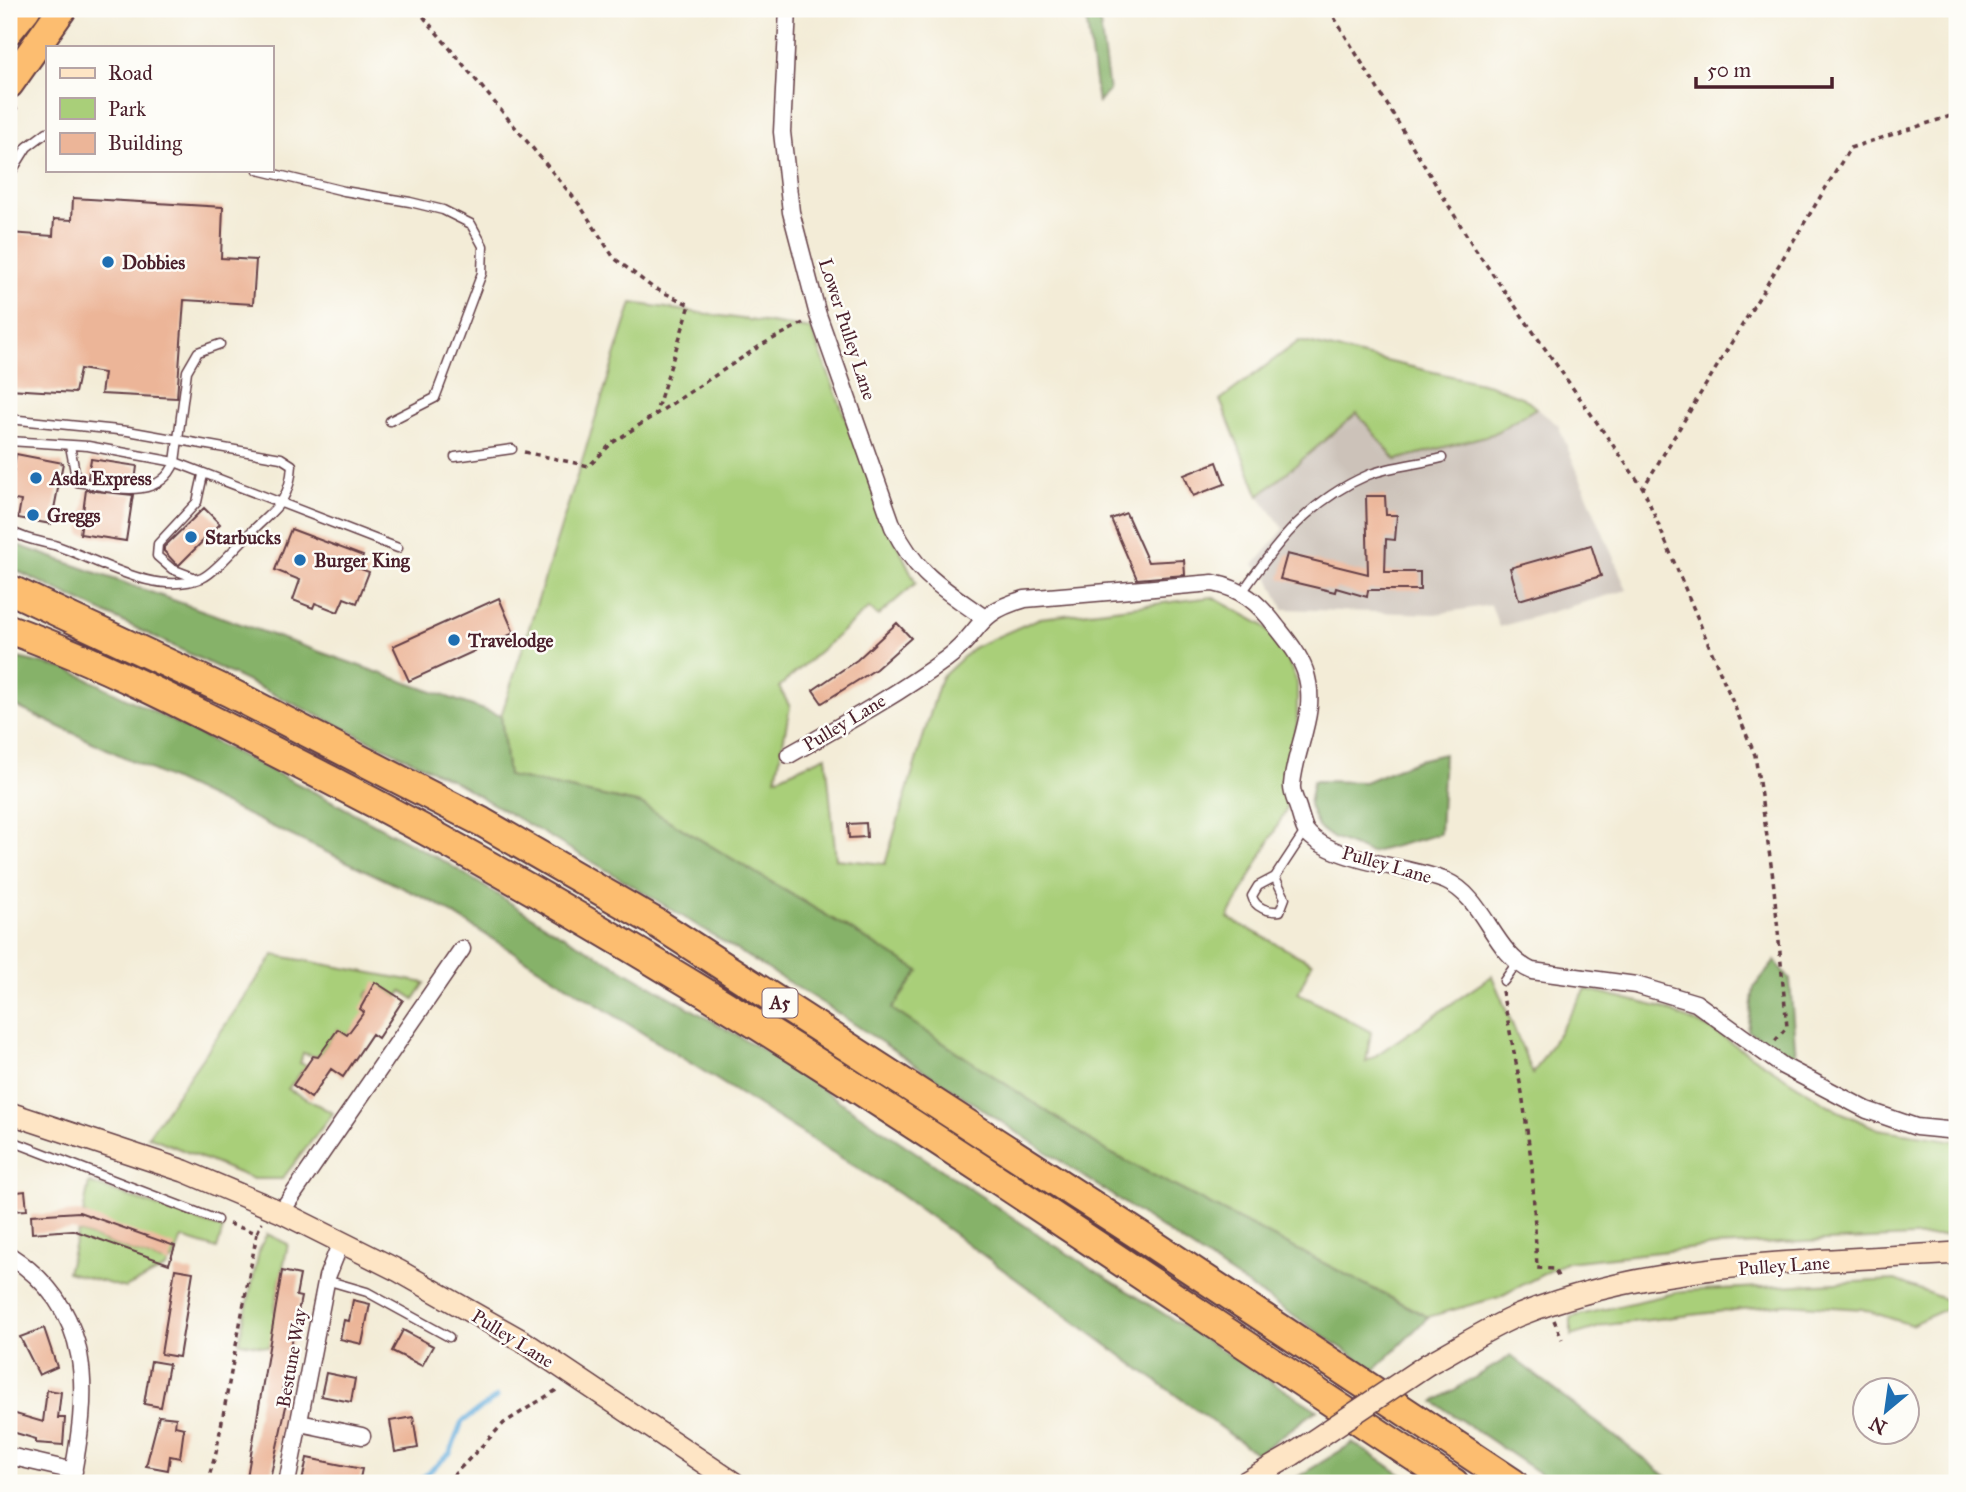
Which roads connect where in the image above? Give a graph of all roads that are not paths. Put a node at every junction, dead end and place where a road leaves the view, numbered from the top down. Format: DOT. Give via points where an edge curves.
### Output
graph roads {
  1 [pos="26,9"];
  2 [pos="62,9"];
  3 [pos="788,9"];
  4 [pos="9,30"];
  5 [pos="9,84"];
  6 [pos="46,133"];
  7 [pos="266,172"];
  8 [pos="9,176"];
  9 [pos="220,344"];
  10 [pos="9,419"];
  11 [pos="390,421"];
  12 [pos="178,440"];
  13 [pos="9,441"];
  14 [pos="70,446"];
  15 [pos="512,449"];
  16 [pos="455,457"];
  17 [pos="1442,458"];
  18 [pos="175,462"];
  19 [pos="204,475"];
  20 [pos="279,505"];
  21 [pos="9,530"];
  22 [pos="398,548"];
  23 [pos="203,578"];
  24 [pos="9,589"];
  25 [pos="1242,591"];
  26 [pos="983,617"];
  27 [pos="9,629"];
  28 [pos="789,755"];
  29 [pos="1306,830"];
  30 [pos="1275,877"];
  31 [pos="462,949"];
  32 [pos="1516,964"];
  33 [pos="1504,981"];
  34 [pos="9,1113"];
  35 [pos="1957,1131"];
  36 [pos="9,1140"];
  37 [pos="275,1210"];
  38 [pos="217,1220"];
  39 [pos="341,1242"];
  40 [pos="1957,1254"];
  41 [pos="9,1255"];
  42 [pos="326,1280"];
  43 [pos="449,1337"];
  44 [pos="300,1423"];
  45 [pos="362,1436"];
  46 [pos="9,1456"];
  47 [pos="72,1477"];
  48 [pos="287,1483"];
  49 [pos="734,1483"];
  50 [pos="1244,1483"];
  51 [pos="1454,1483"];
  52 [pos="1513,1483"];
  1 -- 4 [label="highway"];
  2 -- 5 [label="highway"];
  3 -- 26 [label="street, Lower Pulley Lane" via="782,132 791,212 818,315 893,527 908,556 929,580"];
  6 -- 8 [label="lane" via="27,147"];
  7 -- 11 [label="lane" via="443,211 471,224 483,246 482,273 435,398"];
  9 -- 12 [label="lane" via="198,352 187,371"];
  10 -- 12 [label="lane"];
  12 -- 18 [label="lane"];
  12 -- 20 [label="lane" via="281,458 292,465 291,488"];
  13 -- 14 [label="lane"];
  14 -- 18 [label="lane"];
  14 -- 18 [label="lane" via="77,482 134,490 159,484"];
  15 -- 16 [label="lane"];
  17 -- 25 [label="lane" via="1370,474 1328,497 1283,535"];
  18 -- 19 [label="lane"];
  19 -- 20 [label="lane"];
  19 -- 23 [label="lane" via="197,502 158,544 158,556 188,577"];
  20 -- 22 [label="lane"];
  20 -- 23 [label="lane"];
  21 -- 23 [label="lane" via="169,584"];
  24 -- 52 [label="highway, A5" via="229,692 458,810 655,922"];
  25 -- 26 [label="street, Pulley Lane" via="1213,583 1025,599 999,606"];
  25 -- 29 [label="street, Pulley Lane" via="1265,611 1305,670 1309,720 1291,788"];
  26 -- 28 [label="street, Pulley Lane" via="947,658"];
  27 -- 51 [label="highway, A5" via="275,752 457,846 618,938 865,1094"];
  29 -- 30 [label="lane"];
  29 -- 32 [label="street, Pulley Lane" via="1340,851 1447,881 1468,898"];
  30 -- 30 [label="lane" via="1285,898 1280,911 1273,912 1262,909 1252,896 1258,886"];
  31 -- 37 [label="street"];
  32 -- 33 [label="lane"];
  32 -- 35 [label="street" via="1532,971 1636,985 1696,1003 1763,1052 1867,1110 1916,1127"];
  34 -- 37 [label="street, Pulley Lane" via="184,1171"];
  36 -- 38 [label="lane"];
  37 -- 39 [label="street, Pulley Lane"];
  39 -- 42 [label="street, Bestune Way"];
  39 -- 49 [label="street, Pulley Lane" via="478,1316"];
  40 -- 50 [label="street, Pulley Lane, bridge" via="1680,1271 1569,1298 1516,1317 1428,1364"];
  41 -- 47 [label="street" via="37,1275 70,1318 83,1376"];
  42 -- 43 [label="lane" via="367,1292"];
  42 -- 44 [label="street, Bestune Way"];
  44 -- 45 [label="street"];
  44 -- 48 [label="street, Bestune Way"];
  46 -- 47 [label="street"];
}
